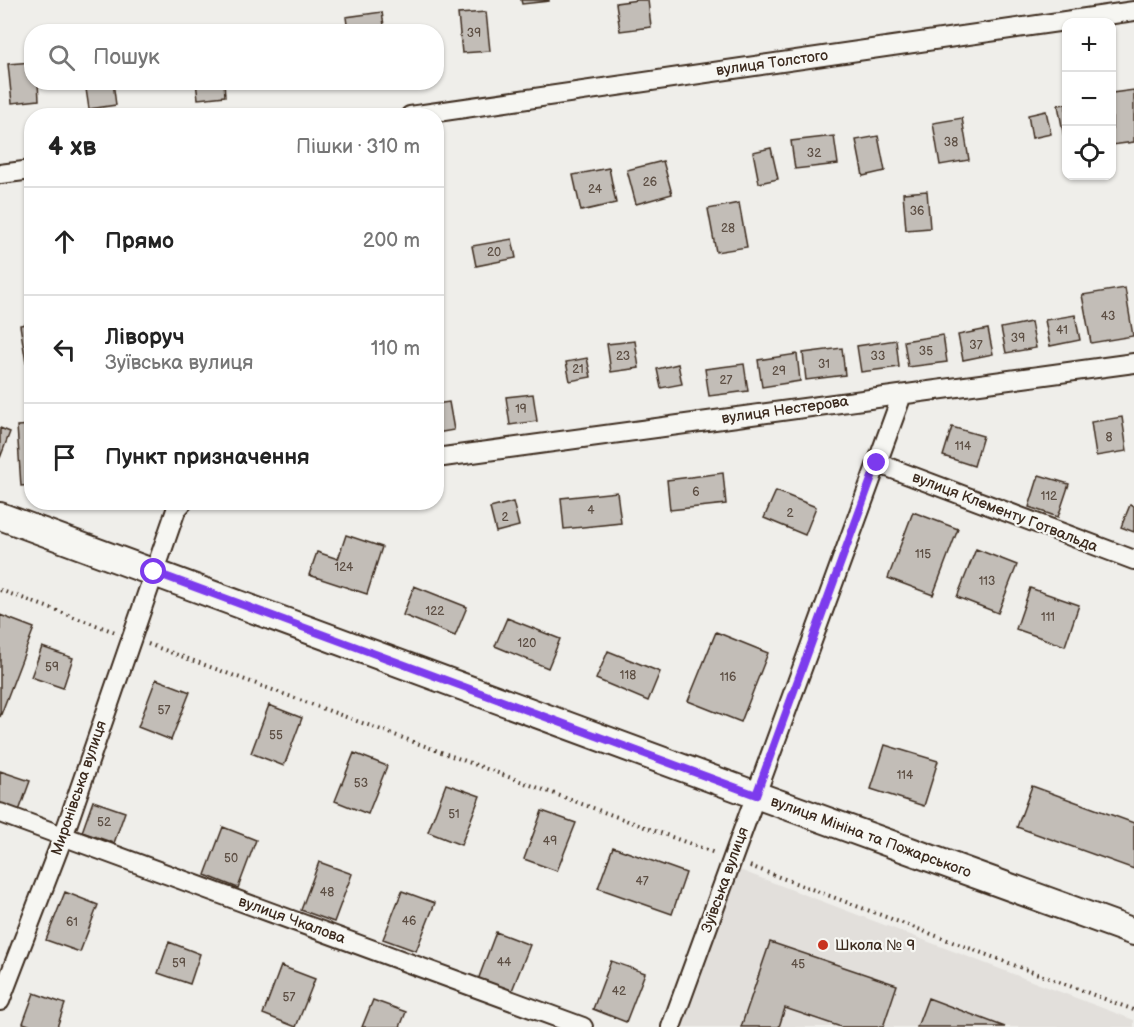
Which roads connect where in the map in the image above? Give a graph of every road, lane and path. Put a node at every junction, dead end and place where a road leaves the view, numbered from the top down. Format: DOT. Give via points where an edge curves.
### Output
graph roads {
  1 [pos="1134,11"];
  2 [pos="444,111"];
  3 [pos="24,171"];
  4 [pos="0,174"];
  5 [pos="1134,363"];
  6 [pos="902,394"];
  7 [pos="444,457"];
  8 [pos="877,463"];
  9 [pos="176,510"];
  10 [pos="0,516"];
  11 [pos="1134,560"];
  12 [pos="154,572"];
  13 [pos="0,590"];
  14 [pos="131,638"];
  15 [pos="756,795"];
  16 [pos="0,813"];
  17 [pos="63,837"];
  18 [pos="732,859"];
  19 [pos="1134,932"];
  20 [pos="0,1001"];
  21 [pos="1134,1010"];
  22 [pos="583,1027"];
  23 [pos="671,1027"];
  1 -- 2 [label="street, вулиця Толстого"];
  3 -- 4 [label="street"];
  5 -- 6 [label="street, вулиця Нестерова"];
  6 -- 7 [label="street, вулиця Нестерова"];
  6 -- 8 [label="street, Зуївська вулиця"];
  8 -- 11 [label="street, вулиця Клементу Готвальда"];
  8 -- 15 [label="street, Зуївська вулиця"];
  9 -- 12 [label="street"];
  10 -- 12 [label="street, вулиця Мініна та Пожарського"];
  12 -- 14 [label="street, Миронівська вулиця"];
  12 -- 15 [label="street, вулиця Мініна та Пожарського"];
  13 -- 14 [label="path"];
  14 -- 17 [label="street, Миронівська вулиця"];
  14 -- 18 [label="path"];
  15 -- 18 [label="street, Зуївська вулиця"];
  15 -- 19 [label="street, вулиця Мініна та Пожарського"];
  16 -- 17 [label="street, вулиця Чкалова"];
  17 -- 20 [label="street, Миронівська вулиця"];
  17 -- 22 [label="street, вулиця Чкалова"];
  18 -- 21 [label="path"];
  18 -- 23 [label="street, Зуївська вулиця"];
}
